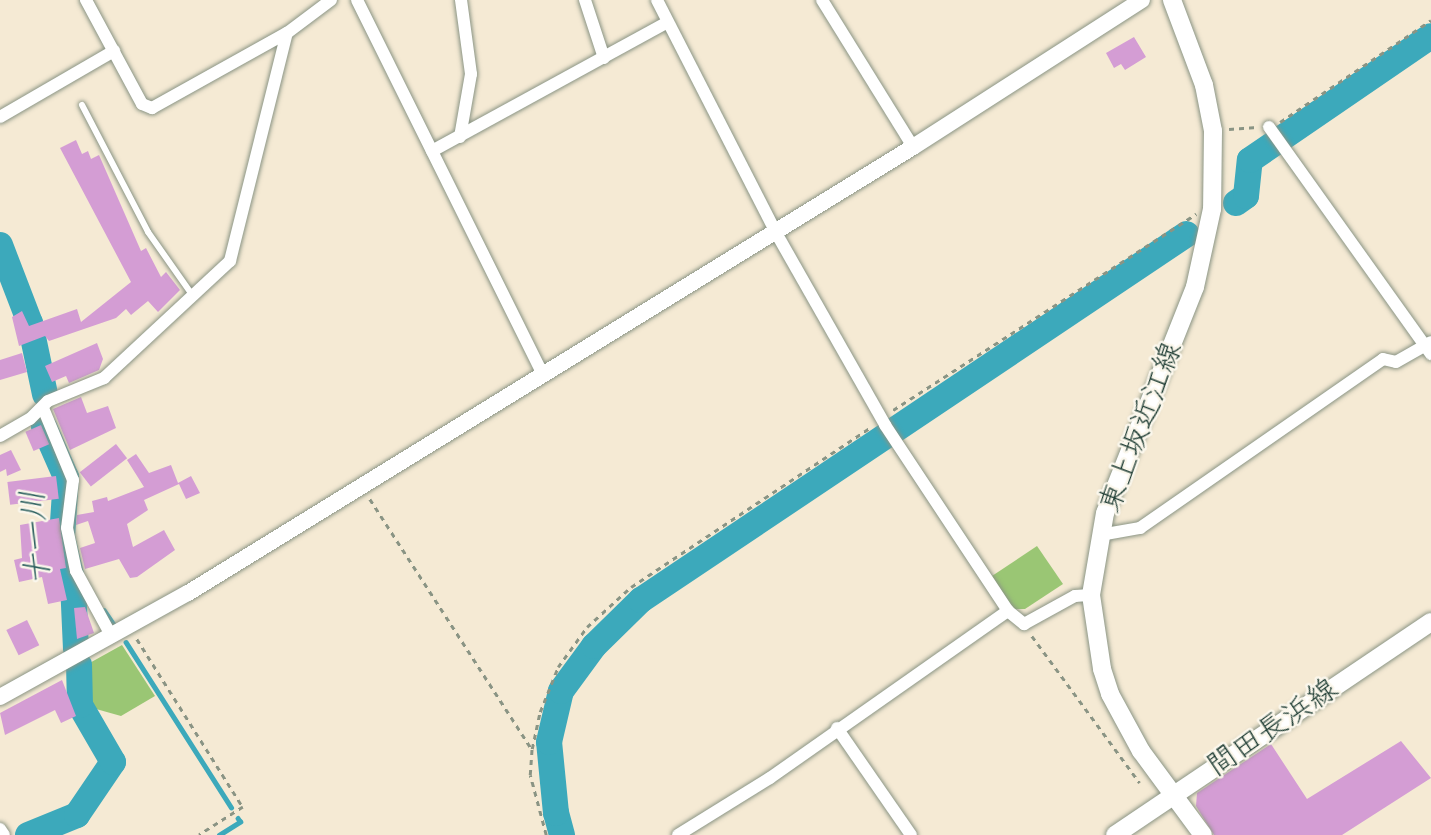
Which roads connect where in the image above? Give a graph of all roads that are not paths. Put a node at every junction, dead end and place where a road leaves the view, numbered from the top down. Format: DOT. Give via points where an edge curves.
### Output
graph roads {
  1 [pos="86,0"];
  2 [pos="331,0"];
  3 [pos="357,0"];
  4 [pos="461,0"];
  5 [pos="584,0"];
  6 [pos="657,0"];
  7 [pos="822,0"];
  8 [pos="1142,0"];
  9 [pos="1172,0"];
  10 [pos="666,23"];
  11 [pos="288,33"];
  12 [pos="114,51"];
  13 [pos="604,58"];
  14 [pos="82,105"];
  15 [pos="0,117"];
  16 [pos="1270,128"];
  17 [pos="460,137"];
  18 [pos="912,147"];
  19 [pos="432,151"];
  20 [pos="775,231"];
  21 [pos="193,296"];
  22 [pos="1429,347"];
  23 [pos="542,373"];
  24 [pos="43,408"];
  25 [pos="0,436"];
  26 [pos="1100,536"];
  27 [pos="1091,595"];
  28 [pos="1008,611"];
  29 [pos="1431,622"];
  30 [pos="112,637"];
  31 [pos="0,697"];
  32 [pos="837,728"];
  33 [pos="1173,794"];
  34 [pos="0,829"];
  35 [pos="4,835"];
  36 [pos="678,835"];
  37 [pos="911,835"];
  38 [pos="1115,835"];
  39 [pos="1203,835"];
  1 -- 12 [label="street"];
  2 -- 11 [label="street"];
  3 -- 19 [label="street"];
  4 -- 17 [label="street" via="471,74"];
  5 -- 13 [label="street"];
  6 -- 10 [label="street"];
  7 -- 18 [label="street"];
  8 -- 18 [label="street"];
  9 -- 26 [label="main road, 東上坂近江線" via="1204,85 1213,131 1212,209 1195,287 1116,483"];
  10 -- 13 [label="street"];
  10 -- 20 [label="street"];
  11 -- 12 [label="street" via="152,108 142,104"];
  11 -- 21 [label="street" via="230,261"];
  12 -- 15 [label="street"];
  13 -- 17 [label="street"];
  14 -- 21 [label="lane" via="148,232"];
  16 -- 22 [label="street"];
  17 -- 19 [label="street"];
  18 -- 20 [label="street"];
  19 -- 23 [label="street"];
  20 -- 23 [label="street"];
  20 -- 28 [label="street" via="884,422"];
  21 -- 24 [label="street" via="104,378"];
  22 -- 26 [label="street" via="1396,362 1382,359 1140,528"];
  23 -- 30 [label="street"];
  24 -- 25 [label="street"];
  24 -- 30 [label="street" via="73,480 67,528 76,571"];
  26 -- 27 [label="main road, 東上坂近江線"];
  27 -- 28 [label="street" via="1075,596 1024,624"];
  27 -- 33 [label="main road, 東上坂近江線" via="1110,694 1141,751"];
  28 -- 32 [label="street"];
  29 -- 33 [label="main road, 間田長浜線"];
  30 -- 31 [label="street"];
  32 -- 36 [label="street"];
  32 -- 37 [label="street"];
  33 -- 38 [label="main road, 間田長浜線"];
  33 -- 39 [label="main road, 東上坂近江線"];
  34 -- 35 [label="street"];
}
